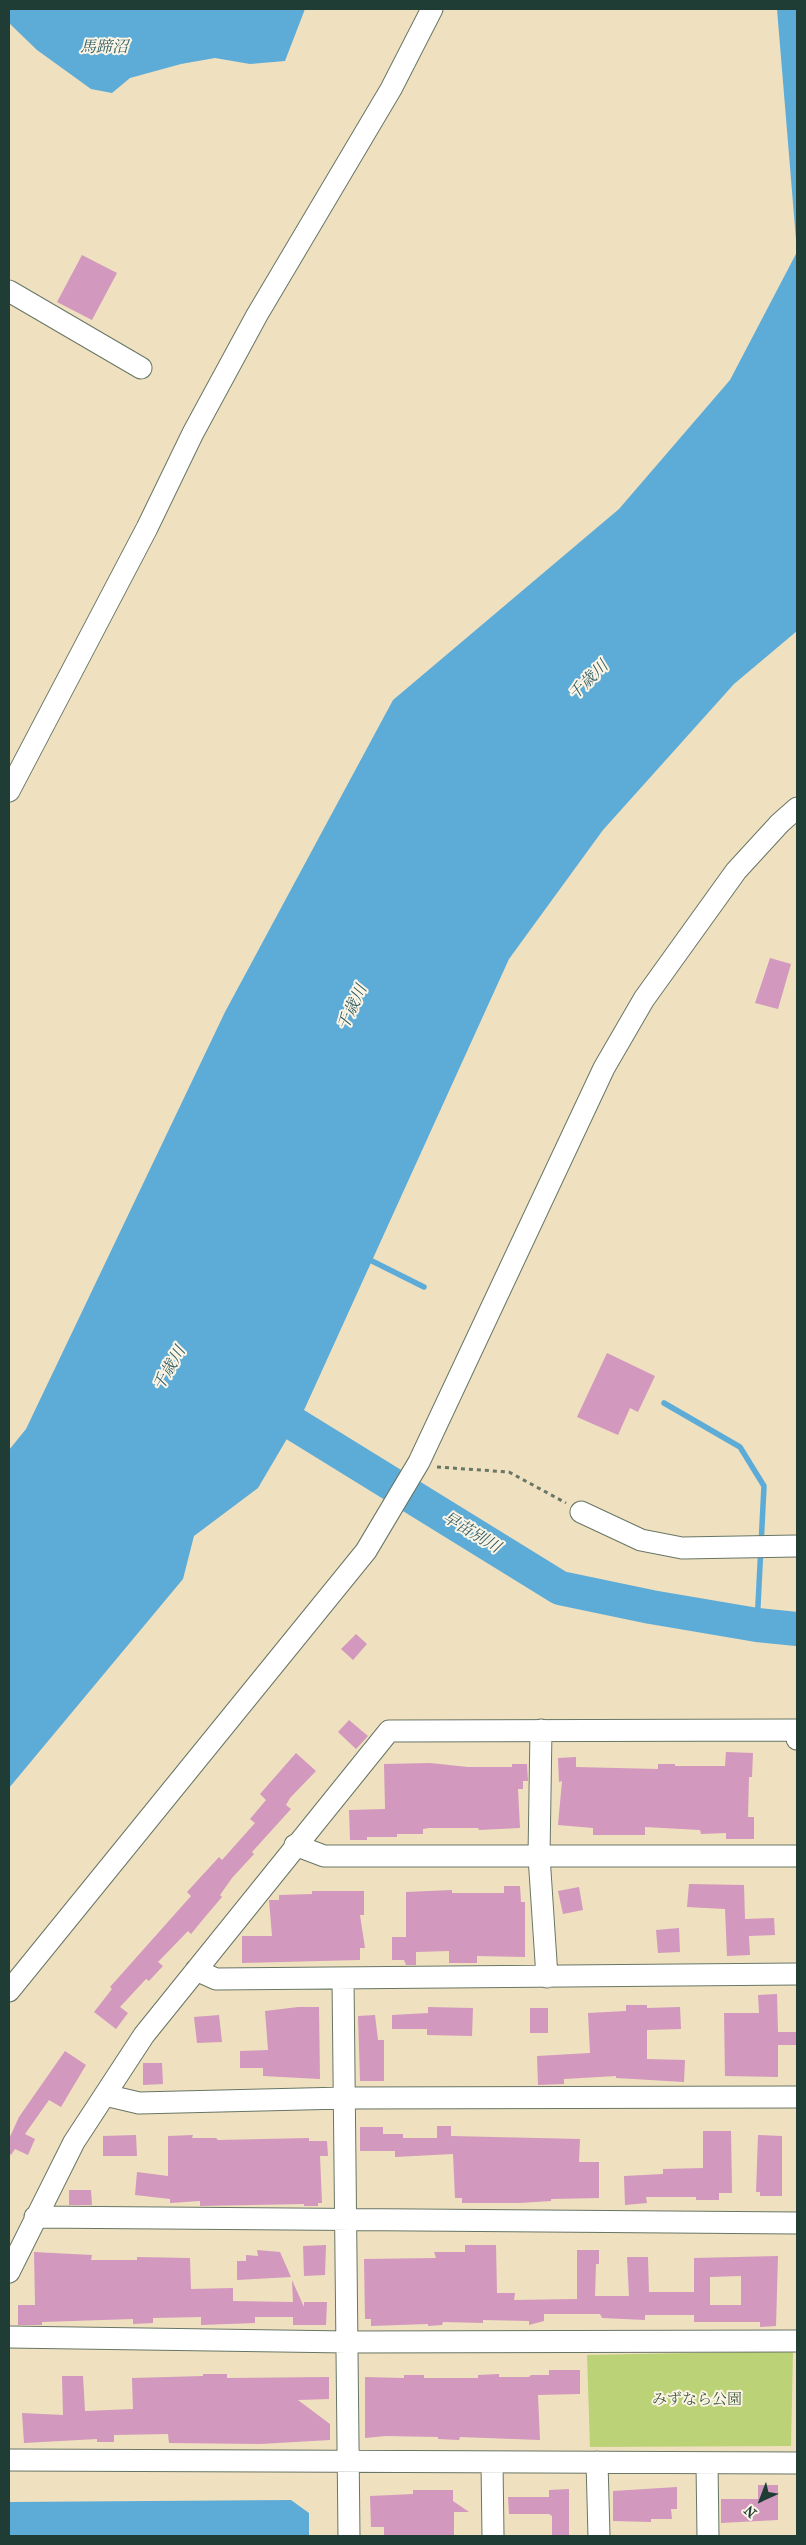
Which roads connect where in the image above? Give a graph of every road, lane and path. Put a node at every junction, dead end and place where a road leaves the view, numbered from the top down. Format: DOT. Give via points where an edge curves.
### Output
graph roads {
  1 [pos="432,9"];
  2 [pos="9,291"];
  3 [pos="141,368"];
  4 [pos="9,790"];
  5 [pos="797,808"];
  6 [pos="419,1462"];
  7 [pos="581,1512"];
  8 [pos="797,1546"];
  9 [pos="541,1730"];
  10 [pos="797,1739"];
  11 [pos="295,1846"];
  12 [pos="539,1856"];
  13 [pos="797,1856"];
  14 [pos="196,1970"];
  15 [pos="797,1974"];
  16 [pos="547,1977"];
  17 [pos="343,1979"];
  18 [pos="9,1991"];
  19 [pos="105,2095"];
  20 [pos="797,2097"];
  21 [pos="344,2098"];
  22 [pos="35,2217"];
  23 [pos="346,2221"];
  24 [pos="797,2223"];
  25 [pos="9,2272"];
  26 [pos="9,2337"];
  27 [pos="797,2341"];
  28 [pos="346,2342"];
  29 [pos="9,2460"];
  30 [pos="347,2461"];
  31 [pos="492,2462"];
  32 [pos="598,2462"];
  33 [pos="707,2463"];
  34 [pos="797,2464"];
  35 [pos="349,2536"];
  36 [pos="493,2536"];
  37 [pos="599,2536"];
  38 [pos="708,2536"];
  1 -- 4 [label="street" via="391,89 192,433 147,528"];
  2 -- 3 [label="street"];
  5 -- 6 [label="street" via="736,871 639,1006 604,1068"];
  6 -- 7 [label="path" via="447,1469 508,1472"];
  6 -- 18 [label="street" via="366,1551"];
  7 -- 8 [label="street" via="641,1540 682,1548"];
  9 -- 10 [label="street" via="797,1730"];
  9 -- 11 [label="street" via="389,1731"];
  9 -- 12 [label="street"];
  11 -- 12 [label="street" via="324,1856"];
  11 -- 14 [label="street"];
  12 -- 13 [label="street"];
  12 -- 16 [label="street"];
  14 -- 17 [label="street" via="216,1979"];
  14 -- 19 [label="street" via="144,2035"];
  15 -- 16 [label="street"];
  16 -- 17 [label="street"];
  17 -- 21 [label="street"];
  19 -- 21 [label="street" via="139,2103"];
  19 -- 22 [label="street" via="74,2142"];
  20 -- 21 [label="street"];
  21 -- 23 [label="street"];
  22 -- 23 [label="street"];
  22 -- 25 [label="street"];
  23 -- 24 [label="street"];
  23 -- 28 [label="street"];
  26 -- 28 [label="street"];
  27 -- 28 [label="street"];
  28 -- 30 [label="street"];
  29 -- 30 [label="street"];
  30 -- 31 [label="street"];
  30 -- 35 [label="street"];
  31 -- 32 [label="street"];
  31 -- 36 [label="street"];
  32 -- 33 [label="street"];
  32 -- 37 [label="street"];
  33 -- 34 [label="street"];
  33 -- 38 [label="street"];
}
